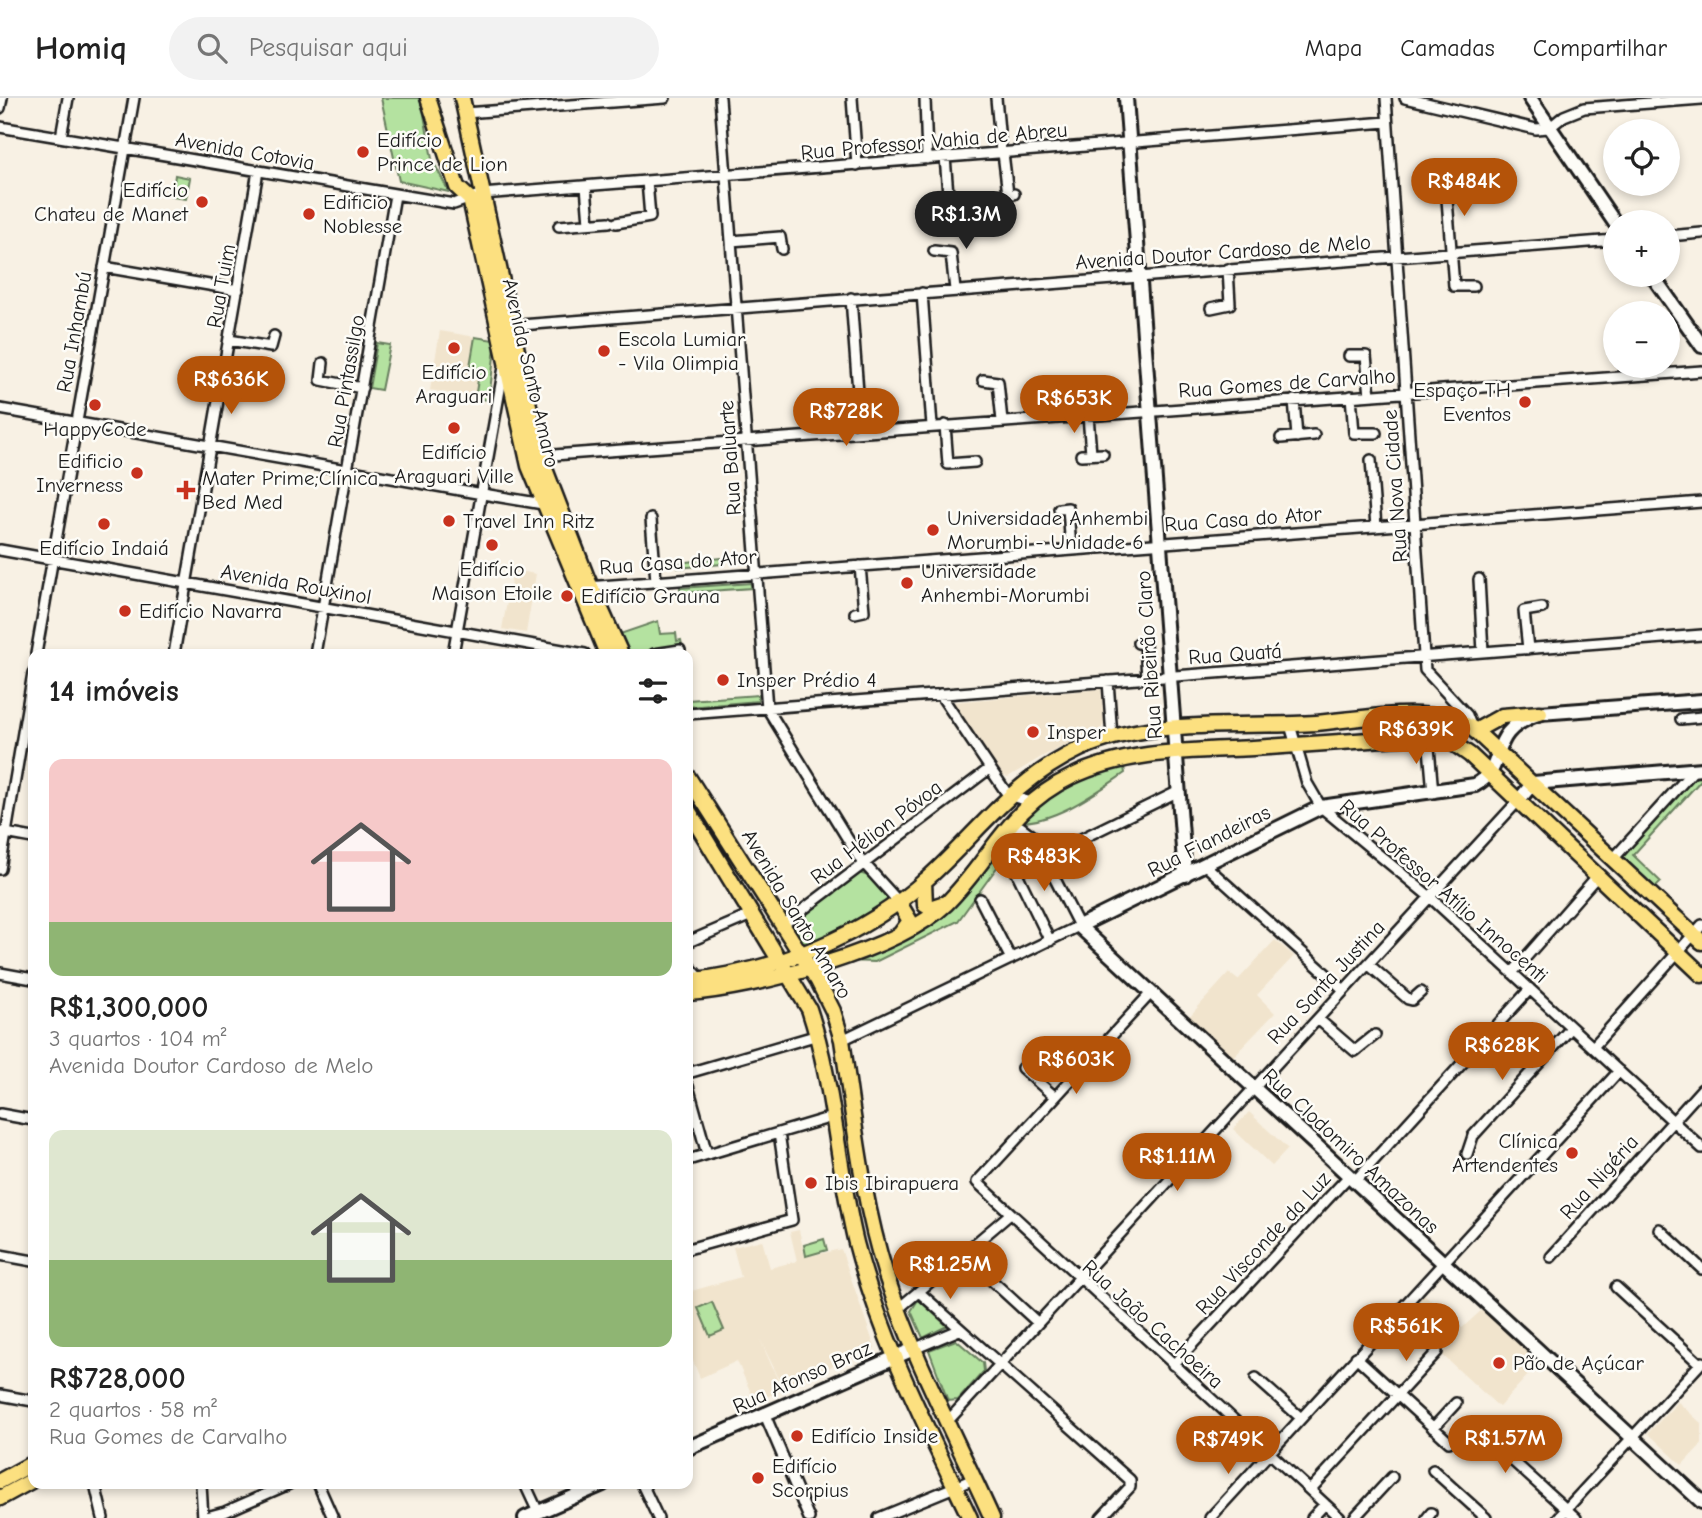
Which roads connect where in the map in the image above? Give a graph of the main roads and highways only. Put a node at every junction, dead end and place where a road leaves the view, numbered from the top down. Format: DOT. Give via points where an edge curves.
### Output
graph roads {
  1 [pos="428,98"];
  2 [pos="464,105"];
  3 [pos="476,197"];
  4 [pos="506,327"];
  5 [pos="549,501"];
  6 [pos="584,587"];
  7 [pos="605,649"];
  8 [pos="618,649"];
  9 [pos="1540,713"];
  10 [pos="1474,729"];
  11 [pos="693,785"];
  12 [pos="693,816"];
  13 [pos="924,881"];
  14 [pos="949,900"];
  15 [pos="898,901"];
  16 [pos="1699,934"];
  17 [pos="897,936"];
  18 [pos="806,961"];
  19 [pos="786,967"];
  20 [pos="1702,975"];
  21 [pos="694,980"];
  22 [pos="693,992"];
  23 [pos="28,1466"];
  24 [pos="0,1480"];
  25 [pos="28,1483"];
  26 [pos="0,1499"];
  27 [pos="970,1518"];
  28 [pos="992,1518"];
  1 -- 3 [label="main road, Avenida Santo Amaro" via="457,187"];
  2 -- 3 [label="main road, Avenida Santo Amaro"];
  3 -- 4 [label="main road, Avenida Santo Amaro"];
  4 -- 5 [label="main road, Avenida Santo Amaro"];
  4 -- 5 [label="main road, Avenida Santo Amaro" via="505,355 526,453"];
  5 -- 6 [label="main road, Avenida Santo Amaro"];
  6 -- 7 [label="main road, Avenida Santo Amaro"];
  6 -- 8 [label="main road, Avenida Santo Amaro"];
  9 -- 10 [label="main road" via="1503,716"];
  10 -- 13 [label="main road" via="1427,714 1112,737 1051,764 1008,795"];
  10 -- 16 [label="main road"];
  11 -- 18 [label="main road, Avenida Santo Amaro"];
  12 -- 19 [label="main road, Avenida Santo Amaro"];
  13 -- 14 [label="main road" via="922,900 927,907"];
  13 -- 15 [label="main road"];
  14 -- 17 [label="main road"];
  14 -- 20 [label="main road" via="1031,802 1070,777 1108,762 1176,752 1428,736 1456,744 1491,773"];
  15 -- 17 [label="main road" via="910,921"];
  15 -- 18 [label="main road"];
  17 -- 18 [label="main road"];
  18 -- 19 [label="main road"];
  18 -- 28 [label="main road, Avenida Santo Amaro" via="833,1011 842,1040 876,1236 898,1309"];
  19 -- 21 [label="main road"];
  19 -- 22 [label="main road" via="740,986"];
  19 -- 27 [label="main road, Avenida Santo Amaro" via="818,1035 856,1241 876,1311"];
  23 -- 24 [label="main road"];
  25 -- 26 [label="main road"];
}
